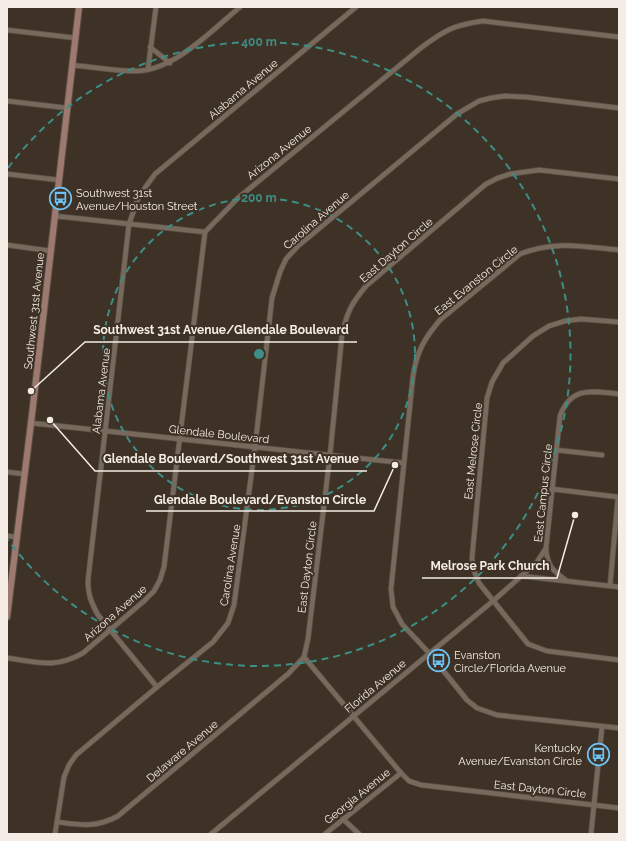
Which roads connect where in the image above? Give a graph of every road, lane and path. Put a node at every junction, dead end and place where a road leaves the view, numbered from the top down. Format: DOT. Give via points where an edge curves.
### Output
graph roads {
  1 [pos="79,7"];
  2 [pos="156,7"];
  3 [pos="240,7"];
  4 [pos="356,7"];
  5 [pos="7,30"];
  6 [pos="619,37"];
  7 [pos="76,38"];
  8 [pos="150,48"];
  9 [pos="170,62"];
  10 [pos="72,65"];
  11 [pos="148,69"];
  12 [pos="7,101"];
  13 [pos="67,108"];
  14 [pos="619,108"];
  15 [pos="7,174"];
  16 [pos="619,179"];
  17 [pos="59,180"];
  18 [pos="55,216"];
  19 [pos="129,224"];
  20 [pos="205,232"];
  21 [pos="7,245"];
  22 [pos="619,250"];
  23 [pos="51,251"];
  24 [pos="619,322"];
  25 [pos="619,394"];
  26 [pos="32,423"];
  27 [pos="105,431"];
  28 [pos="181,439"];
  29 [pos="255,447"];
  30 [pos="556,450"];
  31 [pos="330,455"];
  32 [pos="602,455"];
  33 [pos="404,463"];
  34 [pos="7,472"];
  35 [pos="25,474"];
  36 [pos="552,489"];
  37 [pos="7,536"];
  38 [pos="17,537"];
  39 [pos="546,548"];
  40 [pos="520,576"];
  41 [pos="567,581"];
  42 [pos="610,586"];
  43 [pos="619,587"];
  44 [pos="493,601"];
  45 [pos="7,617"];
  46 [pos="111,630"];
  47 [pos="429,653"];
  48 [pos="304,657"];
  49 [pos="7,658"];
  50 [pos="619,660"];
  51 [pos="157,687"];
  52 [pos="353,716"];
  53 [pos="602,727"];
  54 [pos="619,728"];
  55 [pos="400,773"];
  56 [pos="594,804"];
  57 [pos="619,808"];
  58 [pos="343,819"];
  59 [pos="57,822"];
  60 [pos="55,834"];
  61 [pos="211,834"];
  62 [pos="325,834"];
  63 [pos="359,834"];
  64 [pos="591,834"];
  1 -- 7 [label="main road, Southwest 31st Avenue"];
  2 -- 8 [label="street"];
  3 -- 9 [label="street"];
  4 -- 19 [label="street, Alabama Avenue" via="155,174 139,196"];
  5 -- 7 [label="street"];
  6 -- 20 [label="street, Arizona Avenue" via="483,21 449,29 422,47 238,198"];
  7 -- 10 [label="main road, Southwest 31st Avenue"];
  8 -- 9 [label="street"];
  8 -- 11 [label="street"];
  9 -- 11 [label="street"];
  10 -- 11 [label="street" via="134,71"];
  10 -- 13 [label="main road, Southwest 31st Avenue"];
  12 -- 13 [label="street"];
  13 -- 17 [label="main road, Southwest 31st Avenue"];
  14 -- 29 [label="street, Carolina Avenue" via="526,97 505,96 479,101 457,114 298,246 286,259 272,298"];
  15 -- 17 [label="street"];
  16 -- 31 [label="street, East Dayton Circle" via="539,170 498,178 486,184 366,286 346,316 343,328"];
  17 -- 18 [label="main road, Southwest 31st Avenue"];
  18 -- 19 [label="street"];
  18 -- 23 [label="main road, Southwest 31st Avenue"];
  19 -- 20 [label="street"];
  19 -- 27 [label="street, Alabama Avenue"];
  20 -- 28 [label="street, Arizona Avenue"];
  21 -- 23 [label="street"];
  22 -- 33 [label="street, East Evanston Circle" via="560,245 520,254 440,320 423,342 415,364"];
  23 -- 26 [label="main road, Southwest 31st Avenue"];
  24 -- 44 [label="street, East Melrose Circle" via="581,319 550,326 533,336 503,363 492,382 487,398 472,558 479,583"];
  25 -- 30 [label="street, East Campus Circle" via="588,392 578,394 569,400 560,416"];
  26 -- 27 [label="street, Glendale Boulevard"];
  26 -- 35 [label="main road, Southwest 31st Avenue"];
  27 -- 28 [label="street, Glendale Boulevard"];
  27 -- 46 [label="street, Alabama Avenue" via="88,592 91,604"];
  28 -- 29 [label="street, Glendale Boulevard"];
  28 -- 46 [label="street, Arizona Avenue" via="164,567 160,580 154,591"];
  29 -- 31 [label="street, Glendale Boulevard"];
  29 -- 51 [label="street, Carolina Avenue" via="234,605 228,623 214,642"];
  30 -- 32 [label="street"];
  30 -- 36 [label="street, East Campus Circle"];
  31 -- 33 [label="street, Glendale Boulevard"];
  31 -- 48 [label="street, East Dayton Circle"];
  33 -- 47 [label="street, East Evanston Circle" via="391,588 393,607 402,624"];
  34 -- 35 [label="street"];
  35 -- 38 [label="main road, Southwest 31st Avenue"];
  36 -- 39 [label="street, East Campus Circle"];
  36 -- 42 [label="street" via="618,497"];
  37 -- 38 [label="street"];
  38 -- 45 [label="main road, Southwest 31st Avenue"];
  39 -- 40 [label="street, Florida Avenue" via="537,562"];
  39 -- 41 [label="street, East Campus Circle" via="550,566 556,574"];
  40 -- 41 [label="street"];
  40 -- 44 [label="street, Florida Avenue"];
  41 -- 42 [label="street"];
  42 -- 43 [label="street"];
  44 -- 47 [label="street, Florida Avenue"];
  44 -- 50 [label="street, East Melrose Circle" via="528,644 547,651"];
  46 -- 49 [label="street, Arizona Avenue" via="83,653 61,663"];
  46 -- 51 [label="street, Alabama Avenue"];
  47 -- 52 [label="street, Florida Avenue"];
  47 -- 53 [label="street, East Evanston Circle" via="467,700 486,712"];
  48 -- 52 [label="street, East Dayton Circle"];
  48 -- 59 [label="street, Delaware Avenue" via="288,674 118,816 95,825"];
  51 -- 59 [label="street, Carolina Avenue" via="76,755 64,777"];
  52 -- 55 [label="street, East Dayton Circle"];
  52 -- 61 [label="street, Florida Avenue"];
  53 -- 54 [label="street, East Evanston Circle"];
  53 -- 56 [label="street"];
  55 -- 56 [label="street, East Dayton Circle" via="409,781 421,785"];
  55 -- 58 [label="street, Georgia Avenue"];
  56 -- 57 [label="street, East Dayton Circle"];
  56 -- 64 [label="street"];
  58 -- 62 [label="street, Georgia Avenue"];
  58 -- 63 [label="street"];
  59 -- 60 [label="street, Carolina Avenue"];
}
